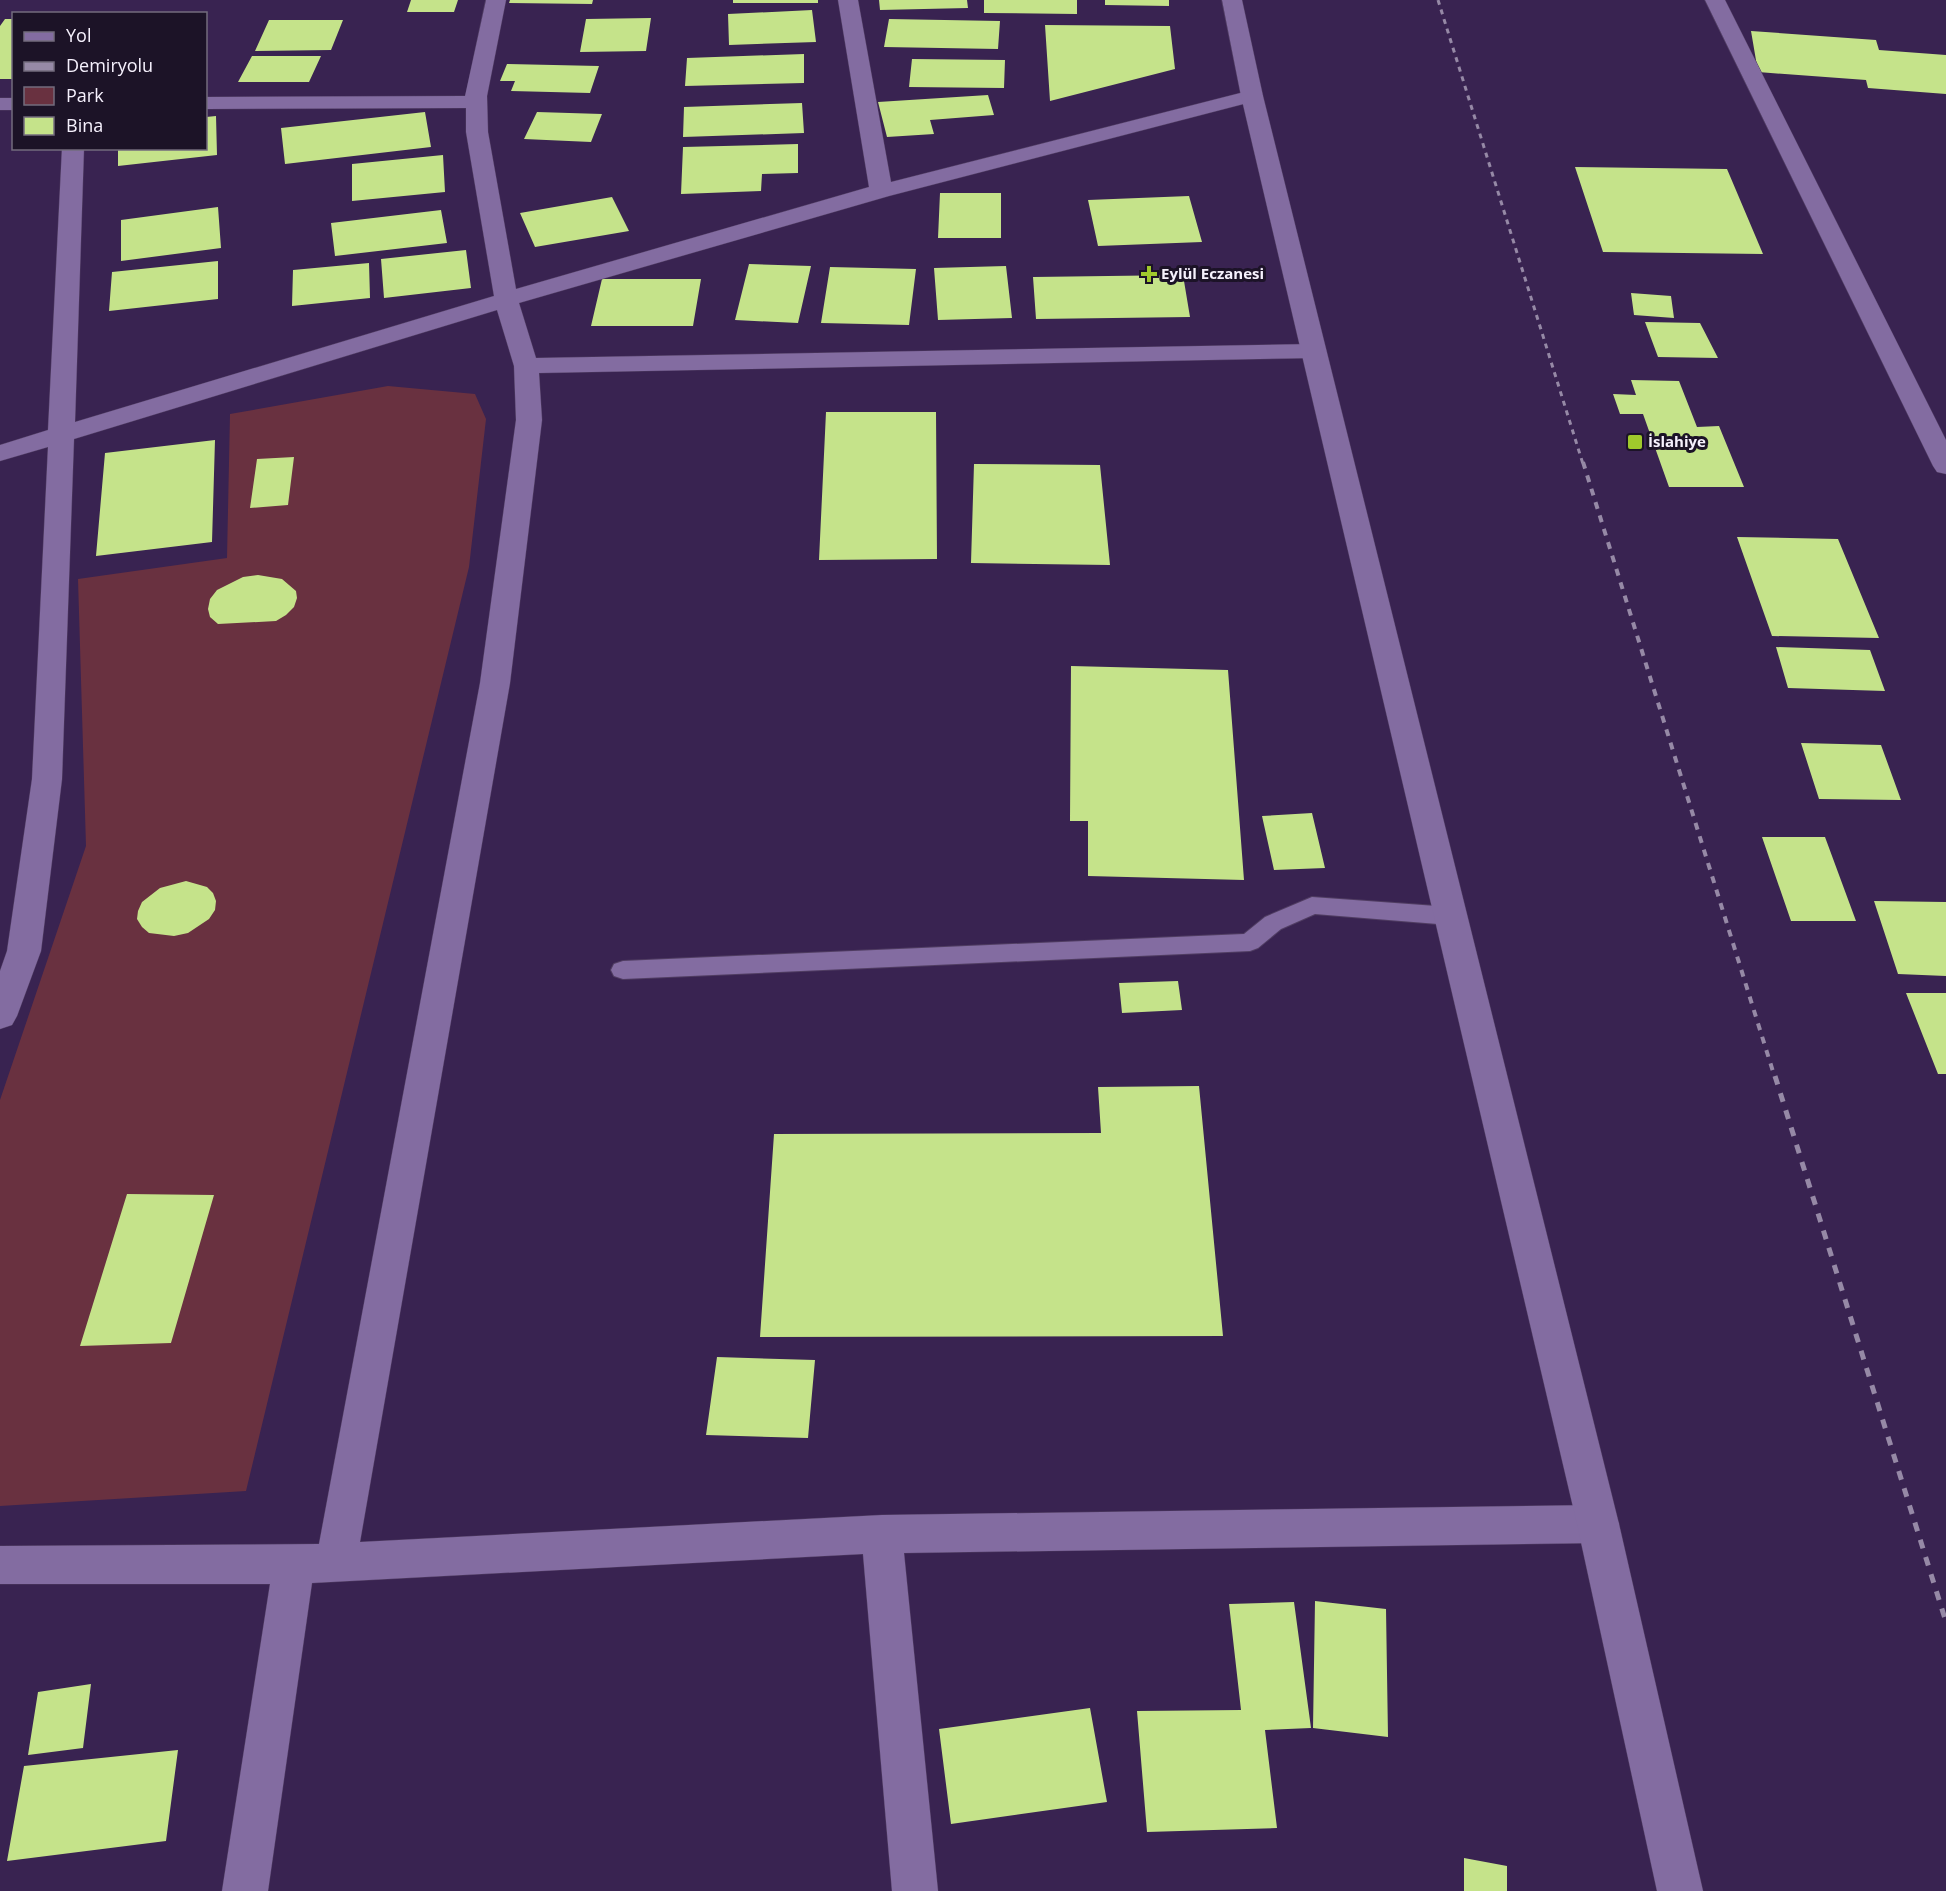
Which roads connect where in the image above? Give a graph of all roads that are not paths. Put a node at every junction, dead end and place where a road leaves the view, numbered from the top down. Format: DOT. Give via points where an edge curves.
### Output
graph roads {
  1 [pos="496,0"];
  2 [pos="848,0"];
  3 [pos="1232,0"];
  4 [pos="1715,0"];
  5 [pos="1252,96"];
  6 [pos="476,102"];
  7 [pos="207,103"];
  8 [pos="73,150"];
  9 [pos="881,192"];
  10 [pos="506,298"];
  11 [pos="1314,351"];
  12 [pos="526,366"];
  13 [pos="63,434"];
  14 [pos="0,453"];
  15 [pos="1946,466"];
  16 [pos="1450,916"];
  17 [pos="623,970"];
  18 [pos="0,1016"];
  19 [pos="1598,1524"];
  20 [pos="882,1534"];
  21 [pos="336,1563"];
  22 [pos="0,1565"];
  23 [pos="294,1565"];
  24 [pos="245,1891"];
  25 [pos="915,1891"];
  26 [pos="1680,1891"];
  1 -- 6 [label="street"];
  2 -- 9 [label="street"];
  3 -- 5 [label="street"];
  4 -- 15 [label="street"];
  5 -- 9 [label="street"];
  5 -- 11 [label="street"];
  6 -- 7 [label="street"];
  6 -- 10 [label="street" via="477,132"];
  8 -- 13 [label="street"];
  9 -- 10 [label="street"];
  10 -- 12 [label="street"];
  10 -- 13 [label="street"];
  11 -- 12 [label="street"];
  11 -- 16 [label="street"];
  12 -- 21 [label="street" via="529,420 495,683"];
  13 -- 14 [label="street"];
  13 -- 18 [label="street" via="47,779 24,951"];
  16 -- 17 [label="lane" via="1312,905 1273,922 1250,942"];
  16 -- 19 [label="street"];
  19 -- 20 [label="street"];
  19 -- 26 [label="street"];
  20 -- 21 [label="street"];
  20 -- 25 [label="street"];
  21 -- 23 [label="street"];
  22 -- 23 [label="street"];
  23 -- 24 [label="street"];
}
